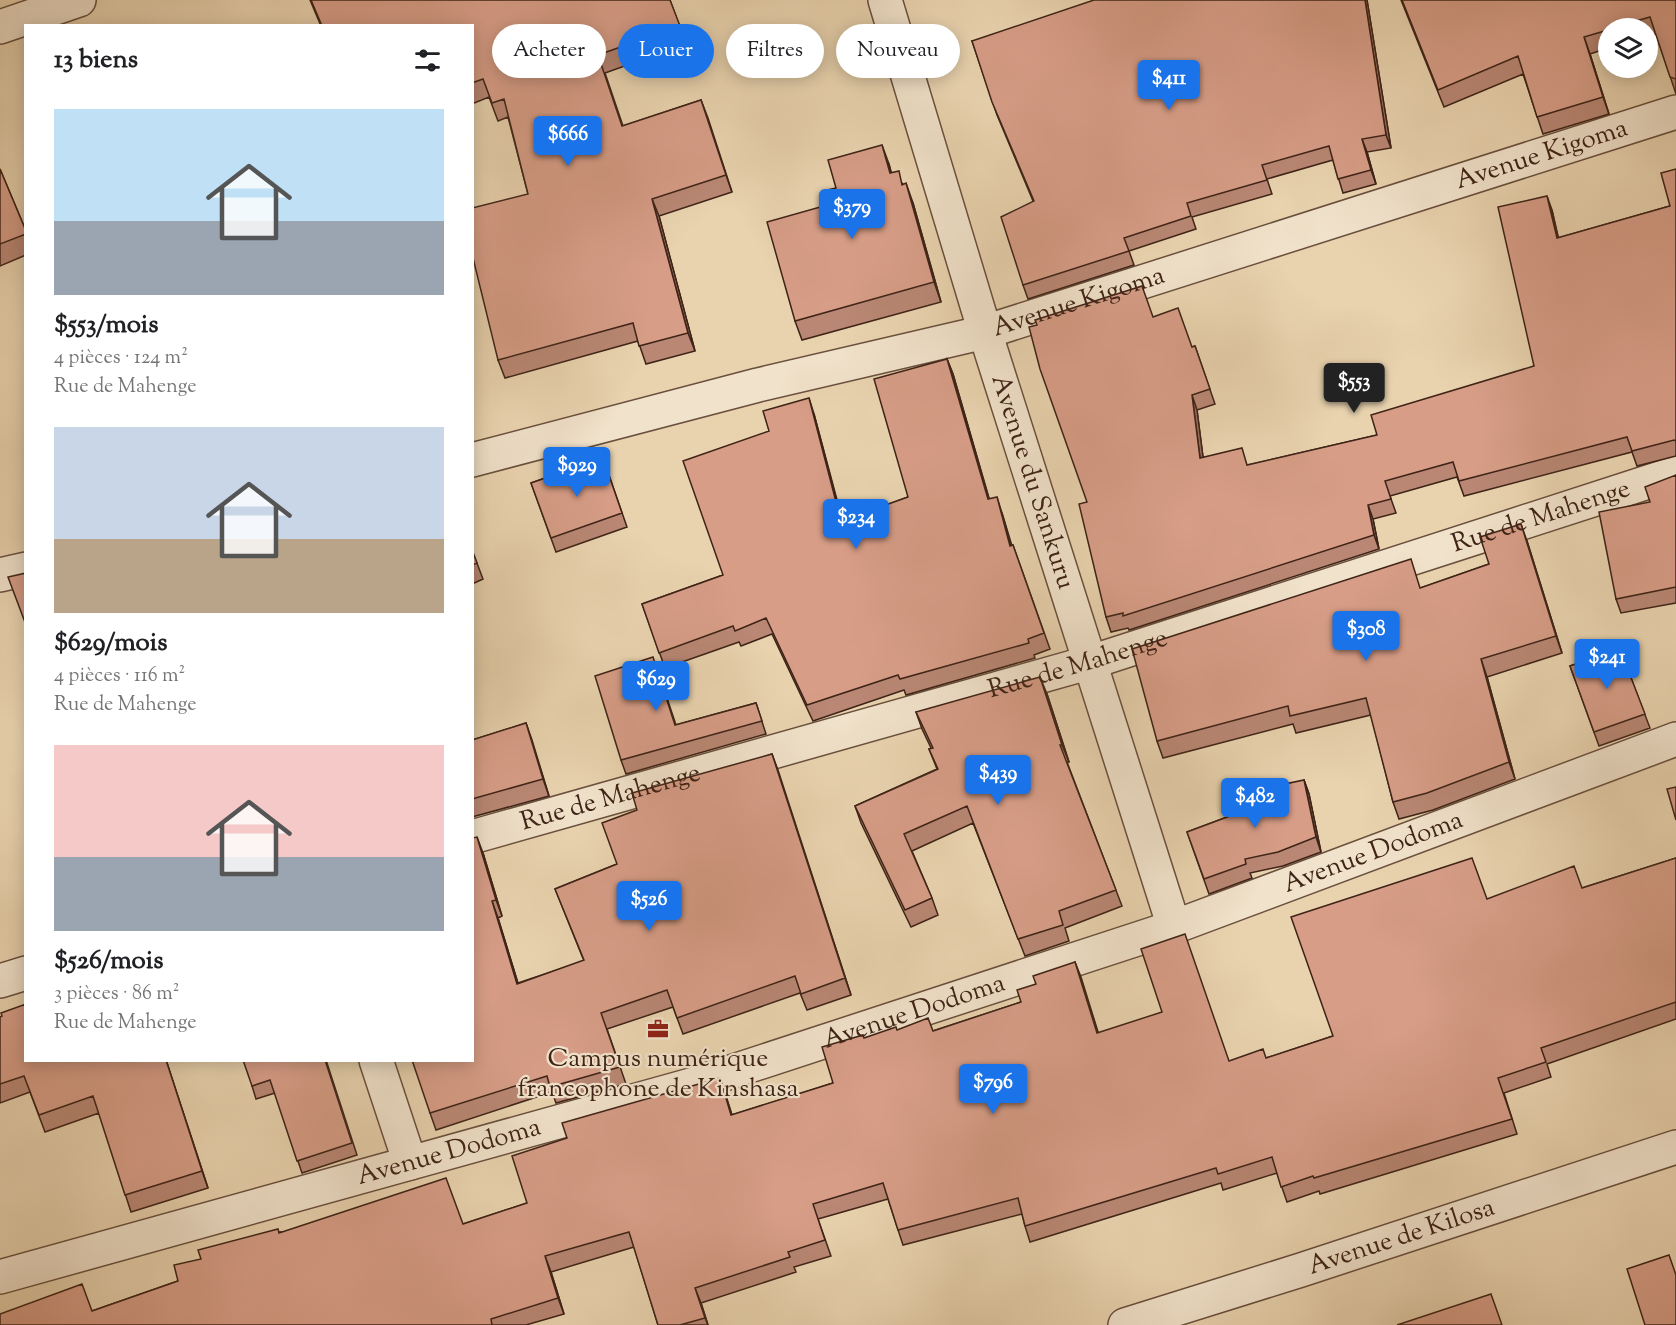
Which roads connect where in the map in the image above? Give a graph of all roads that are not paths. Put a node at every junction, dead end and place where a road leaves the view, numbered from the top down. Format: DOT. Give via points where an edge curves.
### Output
graph roads {
  1 [pos="79,0"];
  2 [pos="885,0"];
  3 [pos="37,13"];
  4 [pos="0,27"];
  5 [pos="1676,112"];
  6 [pos="985,332"];
  7 [pos="474,459"];
  8 [pos="1676,473"];
  9 [pos="24,569"];
  10 [pos="0,575"];
  11 [pos="1091,662"];
  12 [pos="1676,739"];
  13 [pos="474,836"];
  14 [pos="1174,927"];
  15 [pos="24,974"];
  16 [pos="0,981"];
  17 [pos="377,1062"];
  18 [pos="1676,1147"];
  19 [pos="411,1163"];
  20 [pos="0,1277"];
  21 [pos="1125,1325"];
  1 -- 3 [label="street"];
  2 -- 6 [label="street, Avenue du Sankuru"];
  3 -- 4 [label="street"];
  5 -- 6 [label="street, Avenue Kigoma"];
  6 -- 7 [label="street, Avenue Kigoma" via="758,385"];
  6 -- 11 [label="street, Avenue du Sankuru"];
  8 -- 11 [label="street, Rue de Mahenge"];
  9 -- 10 [label="street"];
  11 -- 13 [label="street, Rue de Mahenge"];
  11 -- 14 [label="street, Avenue du Sankuru"];
  12 -- 14 [label="street, Avenue Dodoma"];
  14 -- 19 [label="street, Avenue Dodoma" via="691,1085"];
  15 -- 16 [label="street"];
  17 -- 19 [label="street"];
  18 -- 21 [label="street, Avenue de Kilosa"];
  19 -- 20 [label="street, Avenue Dodoma"];
}
